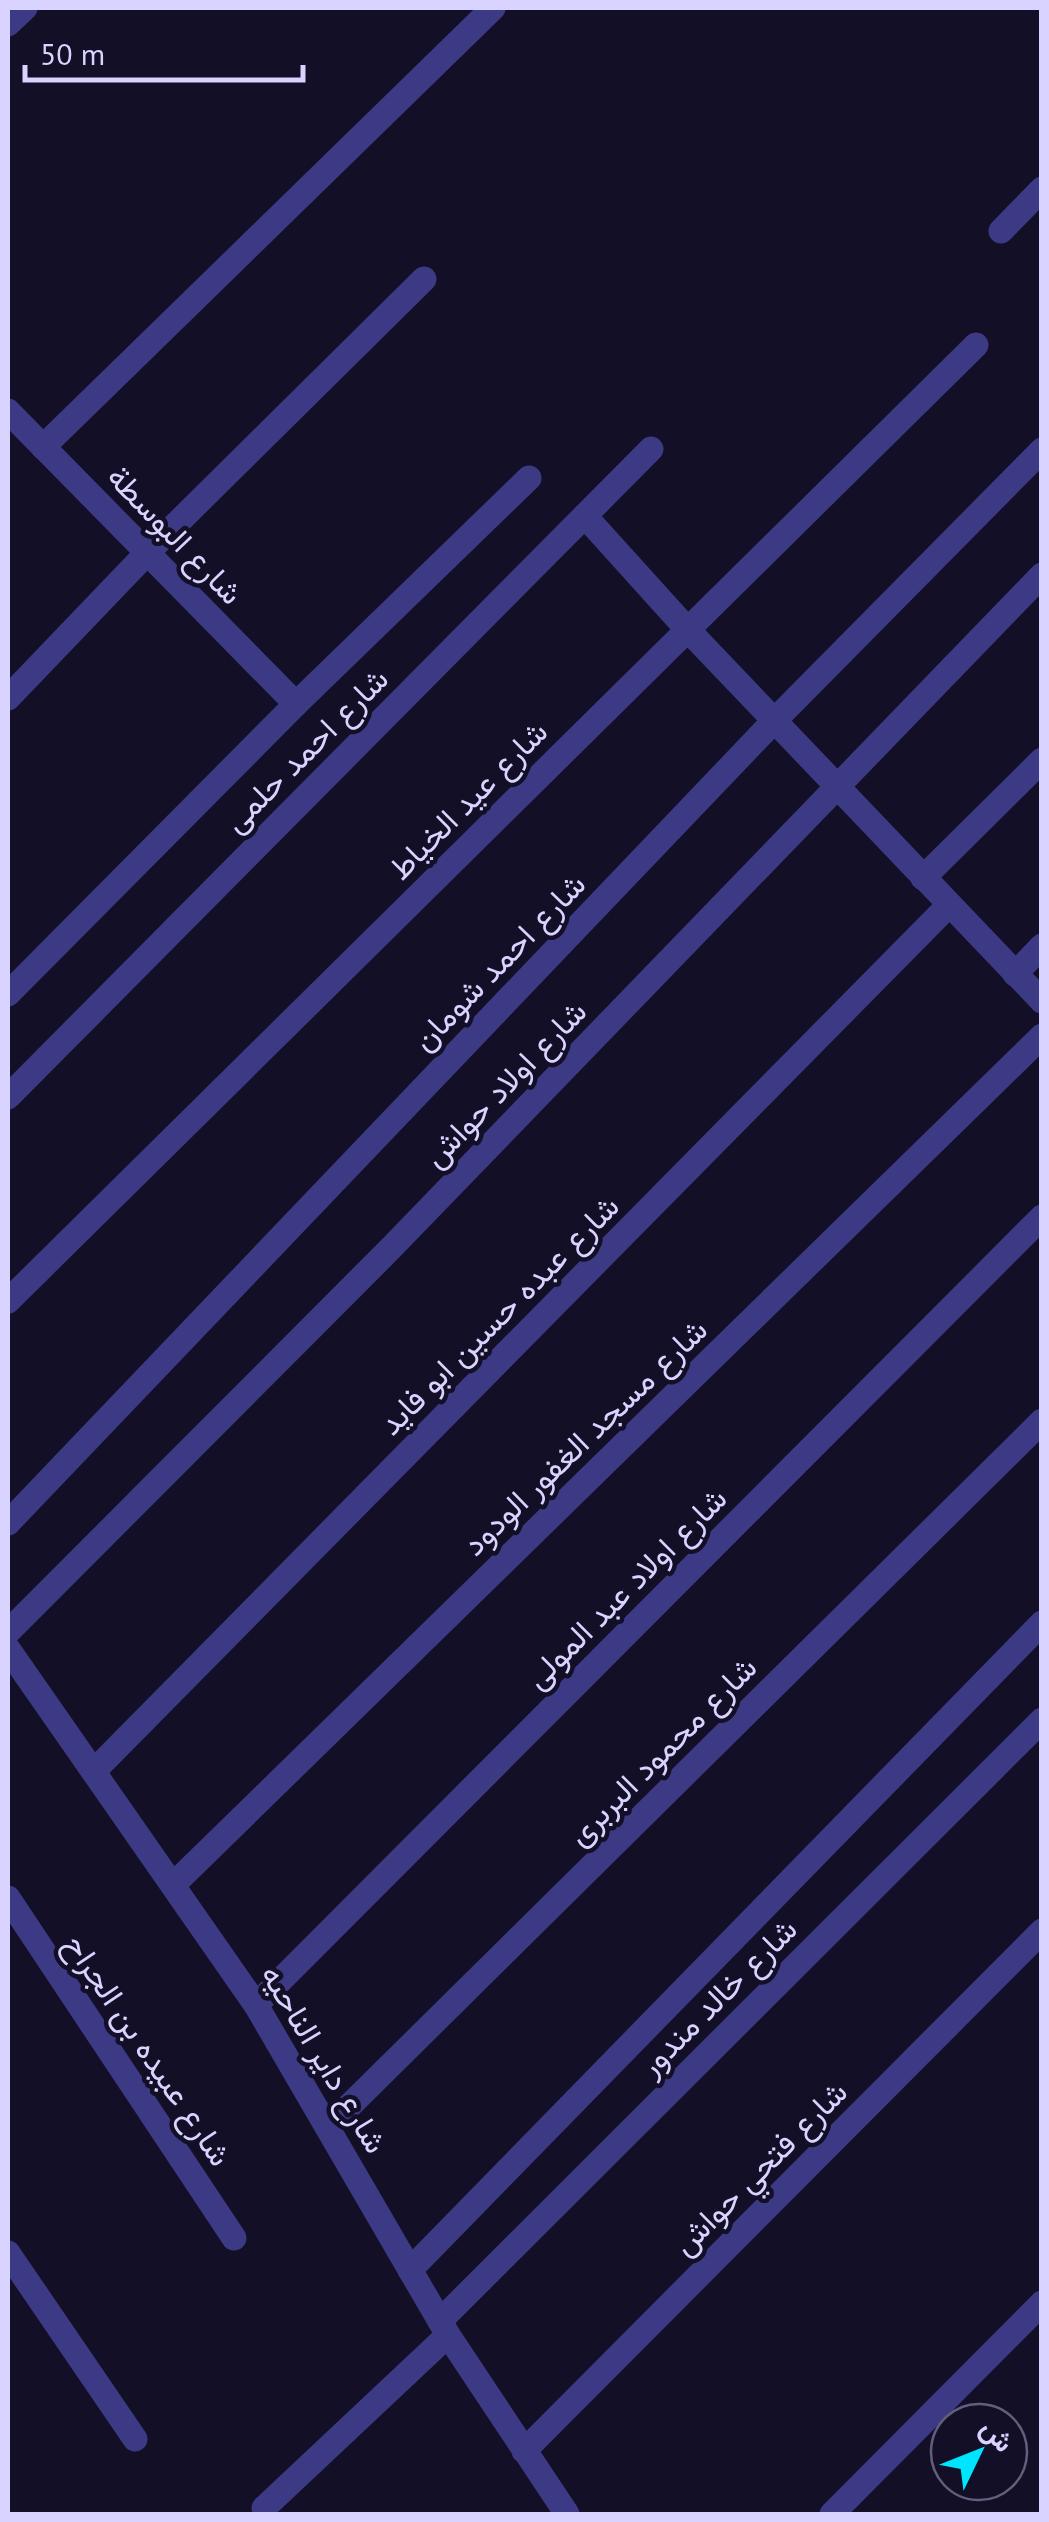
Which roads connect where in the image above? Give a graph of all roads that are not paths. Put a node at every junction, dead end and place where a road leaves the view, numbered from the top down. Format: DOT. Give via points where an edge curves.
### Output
graph roads {
  1 [pos="25,8"];
  2 [pos="493,8"];
  3 [pos="8,24"];
  4 [pos="1042,189"];
  5 [pos="1001,230"];
  6 [pos="424,279"];
  7 [pos="976,346"];
  8 [pos="10,418"];
  9 [pos="43,446"];
  10 [pos="651,449"];
  11 [pos="1042,450"];
  12 [pos="528,478"];
  13 [pos="585,516"];
  14 [pos="147,553"];
  15 [pos="1042,574"];
  16 [pos="687,630"];
  17 [pos="8,698"];
  18 [pos="296,704"];
  19 [pos="774,721"];
  20 [pos="1042,760"];
  21 [pos="838,788"];
  22 [pos="924,878"];
  23 [pos="949,906"];
  24 [pos="1042,946"];
  25 [pos="1014,974"];
  26 [pos="8,994"];
  27 [pos="1042,1002"];
  28 [pos="1042,1036"];
  29 [pos="8,1097"];
  30 [pos="1042,1217"];
  31 [pos="8,1301"];
  32 [pos="1042,1421"];
  33 [pos="8,1523"];
  34 [pos="1042,1623"];
  35 [pos="8,1632"];
  36 [pos="8,1649"];
  37 [pos="1042,1720"];
  38 [pos="95,1770"];
  39 [pos="173,1885"];
  40 [pos="8,1898"];
  41 [pos="1042,1931"];
  42 [pos="256,2005"];
  43 [pos="328,2127"];
  44 [pos="234,2238"];
  45 [pos="8,2253"];
  46 [pos="410,2270"];
  47 [pos="1042,2303"];
  48 [pos="444,2328"];
  49 [pos="135,2439"];
  50 [pos="524,2451"];
  51 [pos="264,2508"];
  52 [pos="567,2514"];
  53 [pos="832,2514"];
  1 -- 3 [label="street"];
  2 -- 9 [label="street"];
  4 -- 5 [label="street"];
  6 -- 14 [label="street"];
  7 -- 16 [label="street, شارع عيد الخياط"];
  8 -- 9 [label="street, شارع البوسطة"];
  9 -- 14 [label="street, شارع البوسطة"];
  10 -- 13 [label="street, شارع احمد حلمى"];
  11 -- 19 [label="street, شارع احمد شومان"];
  12 -- 18 [label="street"];
  13 -- 16 [label="street"];
  13 -- 29 [label="street, شارع احمد حلمى"];
  14 -- 17 [label="street"];
  14 -- 18 [label="street, شارع البوسطة"];
  15 -- 21 [label="street, شارع اولاد حواش"];
  16 -- 19 [label="street"];
  16 -- 31 [label="street, شارع عيد الخياط"];
  18 -- 26 [label="street"];
  19 -- 21 [label="street"];
  19 -- 33 [label="street, شارع احمد شومان"];
  20 -- 22 [label="street"];
  21 -- 22 [label="street"];
  21 -- 35 [label="street, شارع اولاد حواش"];
  22 -- 23 [label="street"];
  23 -- 25 [label="street"];
  23 -- 38 [label="street, شارع عبده حسين ابو فايد"];
  24 -- 25 [label="street"];
  25 -- 27 [label="street"];
  28 -- 39 [label="street, شارع مسجد الغفور الودود"];
  30 -- 42 [label="street, شارع اولاد عبد المولى"];
  32 -- 43 [label="street, شارع محمود البربرى"];
  34 -- 46 [label="street"];
  36 -- 38 [label="street, شارع داير الناحيه"];
  37 -- 48 [label="street, شارع خالد مندور"];
  38 -- 39 [label="street, شارع داير الناحيه"];
  39 -- 42 [label="street, شارع داير الناحيه"];
  40 -- 44 [label="street, شارع عبيده بن الجراح"];
  41 -- 50 [label="street, شارع فتحي حواش"];
  42 -- 43 [label="street, شارع داير الناحيه"];
  43 -- 46 [label="street, شارع داير الناحيه"];
  45 -- 49 [label="street"];
  46 -- 48 [label="street, شارع داير الناحيه"];
  47 -- 53 [label="street"];
  48 -- 50 [label="street, شارع داير الناحيه"];
  48 -- 51 [label="street, شارع خالد مندور"];
  50 -- 52 [label="street, شارع داير الناحيه"];
}
